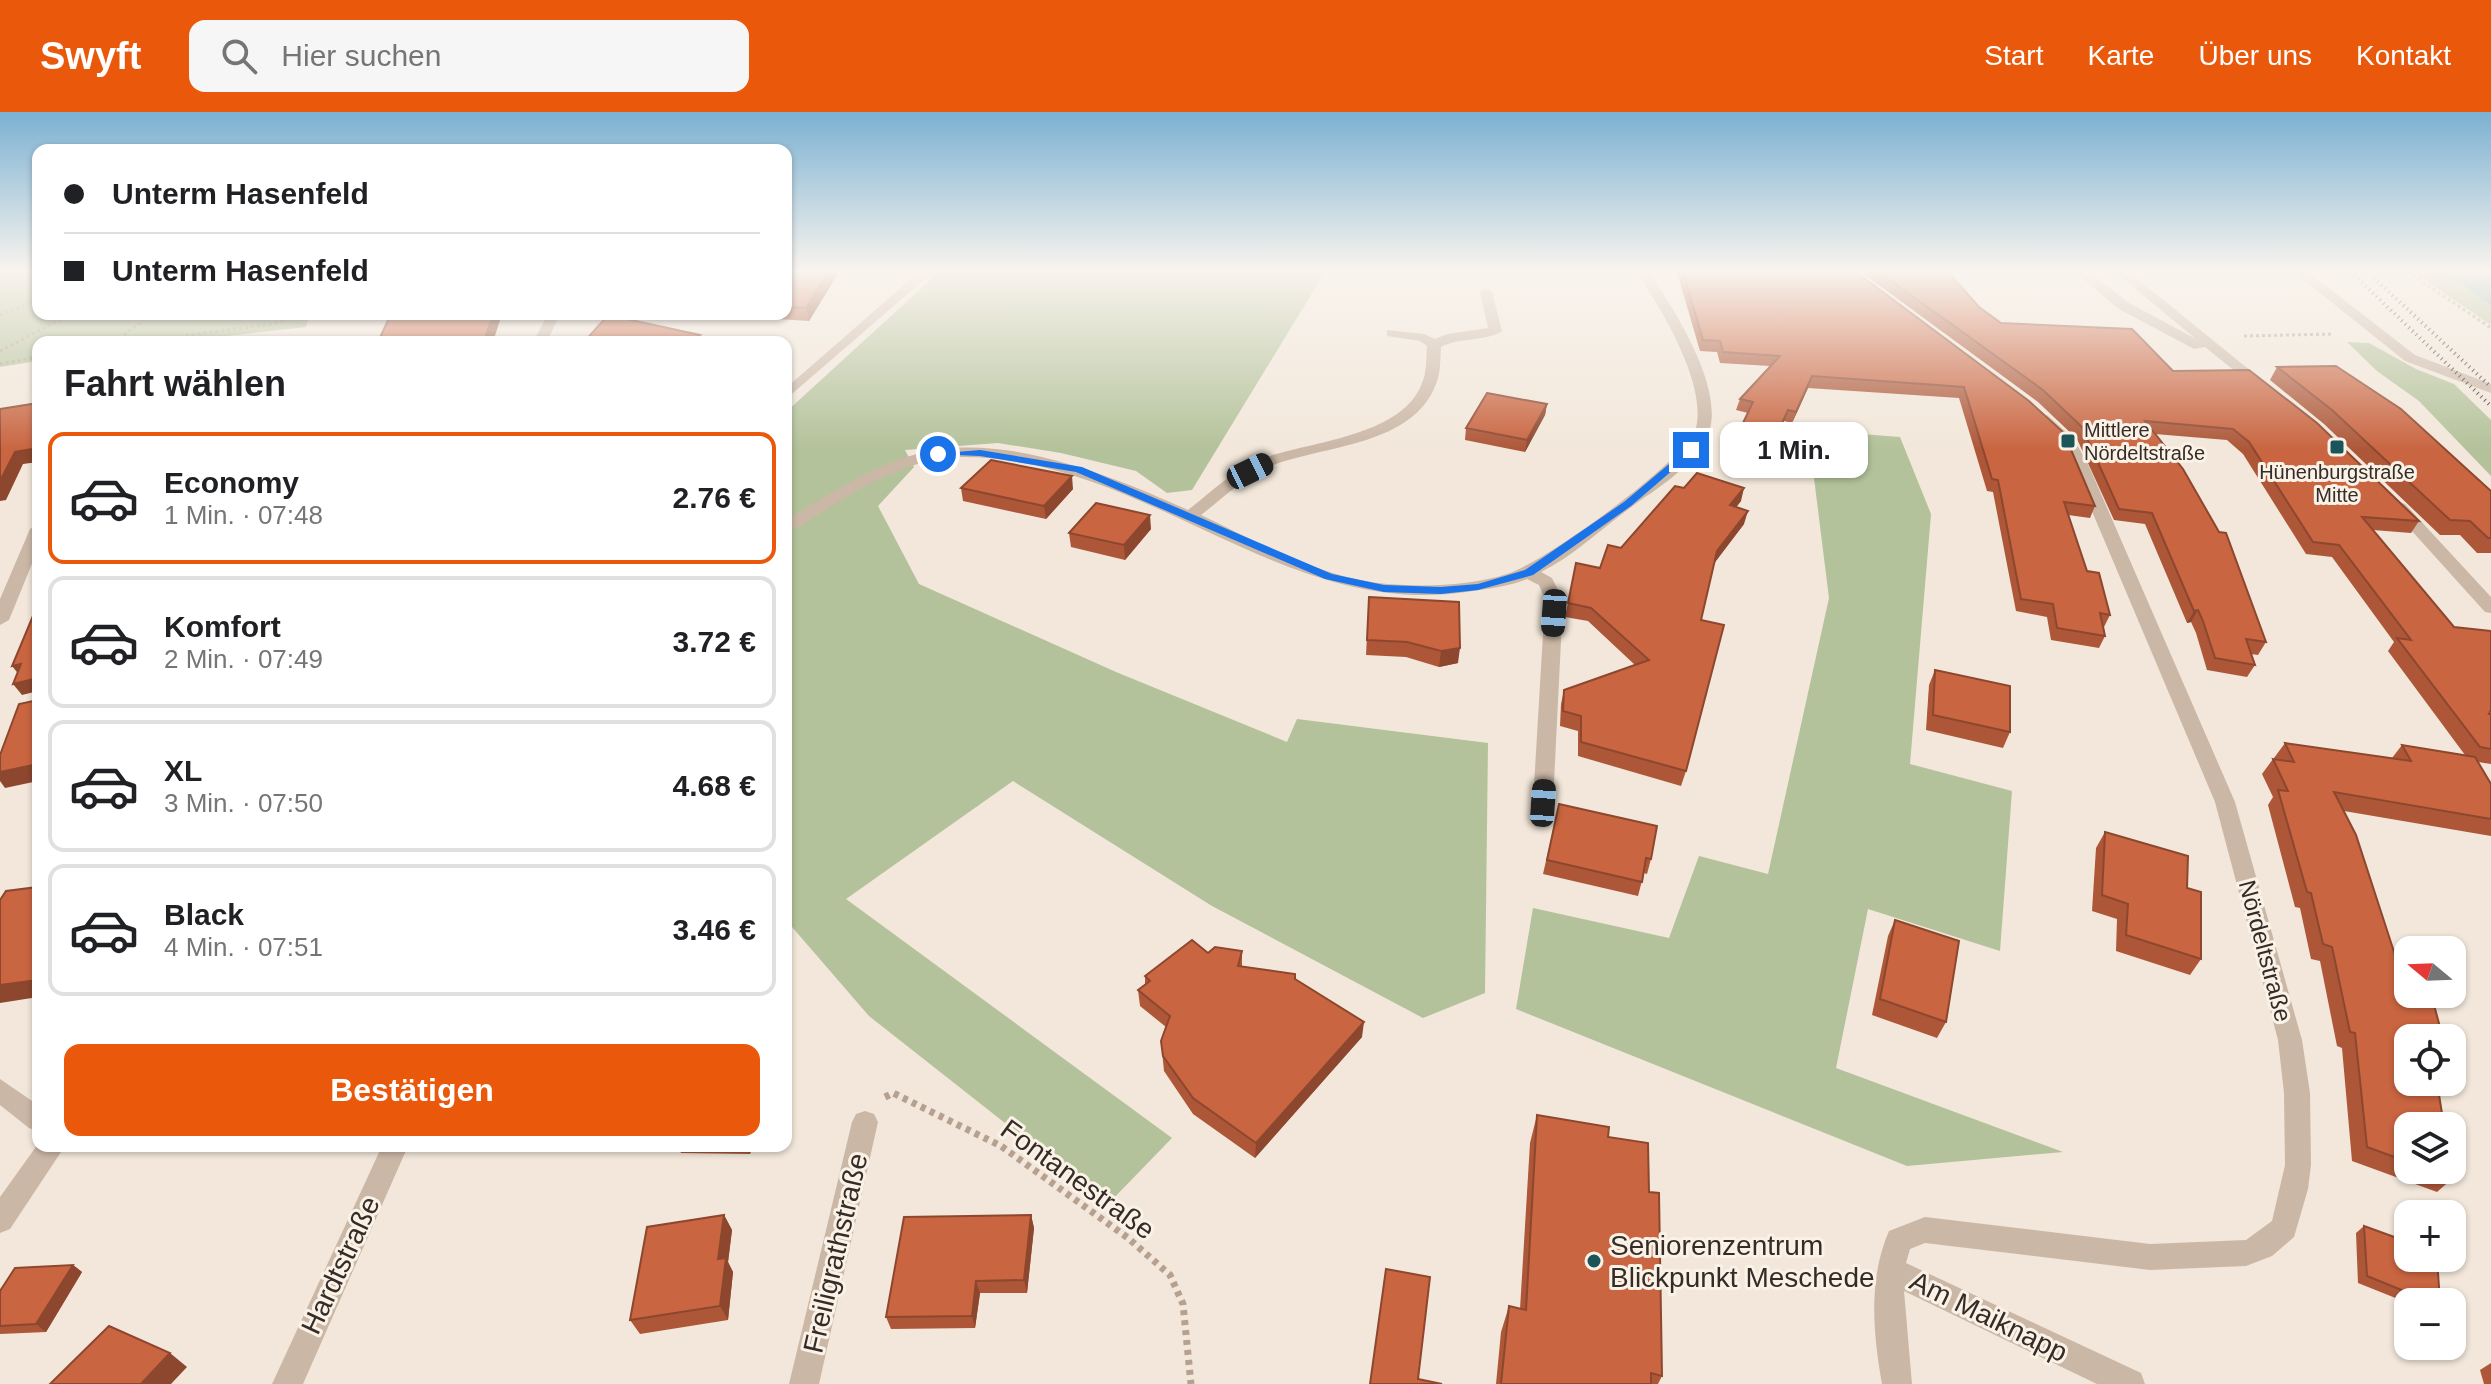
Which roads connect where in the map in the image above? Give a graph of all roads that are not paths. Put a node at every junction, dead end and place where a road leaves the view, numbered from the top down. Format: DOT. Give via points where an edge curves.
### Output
graph roads {
  1 [pos="859,331"];
  2 [pos="1493,331"];
  3 [pos="1676,331"];
  4 [pos="2172,331"];
  5 [pos="2194,331"];
  6 [pos="2376,331"];
  7 [pos="1392,333"];
  8 [pos="1434,345"];
  9 [pos="2235,365"];
  10 [pos="2491,389"];
  11 [pos="792,390"];
  12 [pos="2272,393"];
  13 [pos="2031,407"];
  14 [pos="2384,492"];
  15 [pos="1191,515"];
  16 [pos="792,524"];
  17 [pos="32,543"];
  18 [pos="1529,573"];
  19 [pos="2491,608"];
  20 [pos="0,620"];
  21 [pos="1543,803"];
  22 [pos="0,1090"];
  23 [pos="32,1115"];
  24 [pos="865,1122"];
  25 [pos="48,1152"];
  26 [pos="392,1152"];
  27 [pos="0,1220"];
  28 [pos="1890,1270"];
  29 [pos="287,1384"];
  30 [pos="804,1384"];
  31 [pos="1897,1384"];
  32 [pos="2130,1384"];
  1 -- 11 [label="street"];
  2 -- 8 [label="street"];
  3 -- 18 [label="street" via="1701,394 1704,425 1691,450 1672,470"];
  4 -- 9 [label="street"];
  5 -- 9 [label="street"];
  6 -- 10 [label="street" via="2410,358"];
  7 -- 8 [label="street"];
  8 -- 15 [label="street" via="1434,368 1426,390 1400,417 1355,438 1264,463"];
  9 -- 12 [label="street"];
  13 -- 28 [label="street, Nördeltstraße" via="2062,434 2080,464 2225,802 2290,1040 2298,1165 2284,1228 2246,1253 2150,1257 1925,1230 1899,1240"];
  14 -- 19 [label="street"];
  15 -- 16 [label="street" via="1078,469 954,452 892,468"];
  15 -- 18 [label="street" via="1315,572 1365,586 1460,589"];
  17 -- 20 [label="street"];
  18 -- 21 [label="street" via="1546,582 1554,600"];
  22 -- 23 [label="street"];
  24 -- 30 [label="street, Freiligrathstraße"];
  25 -- 27 [label="street"];
  26 -- 29 [label="street, Hardtstraße"];
  28 -- 31 [label="street, Nördeltstraße" via="1891,1356"];
  28 -- 32 [label="street, Am Maiknapp"];
}
